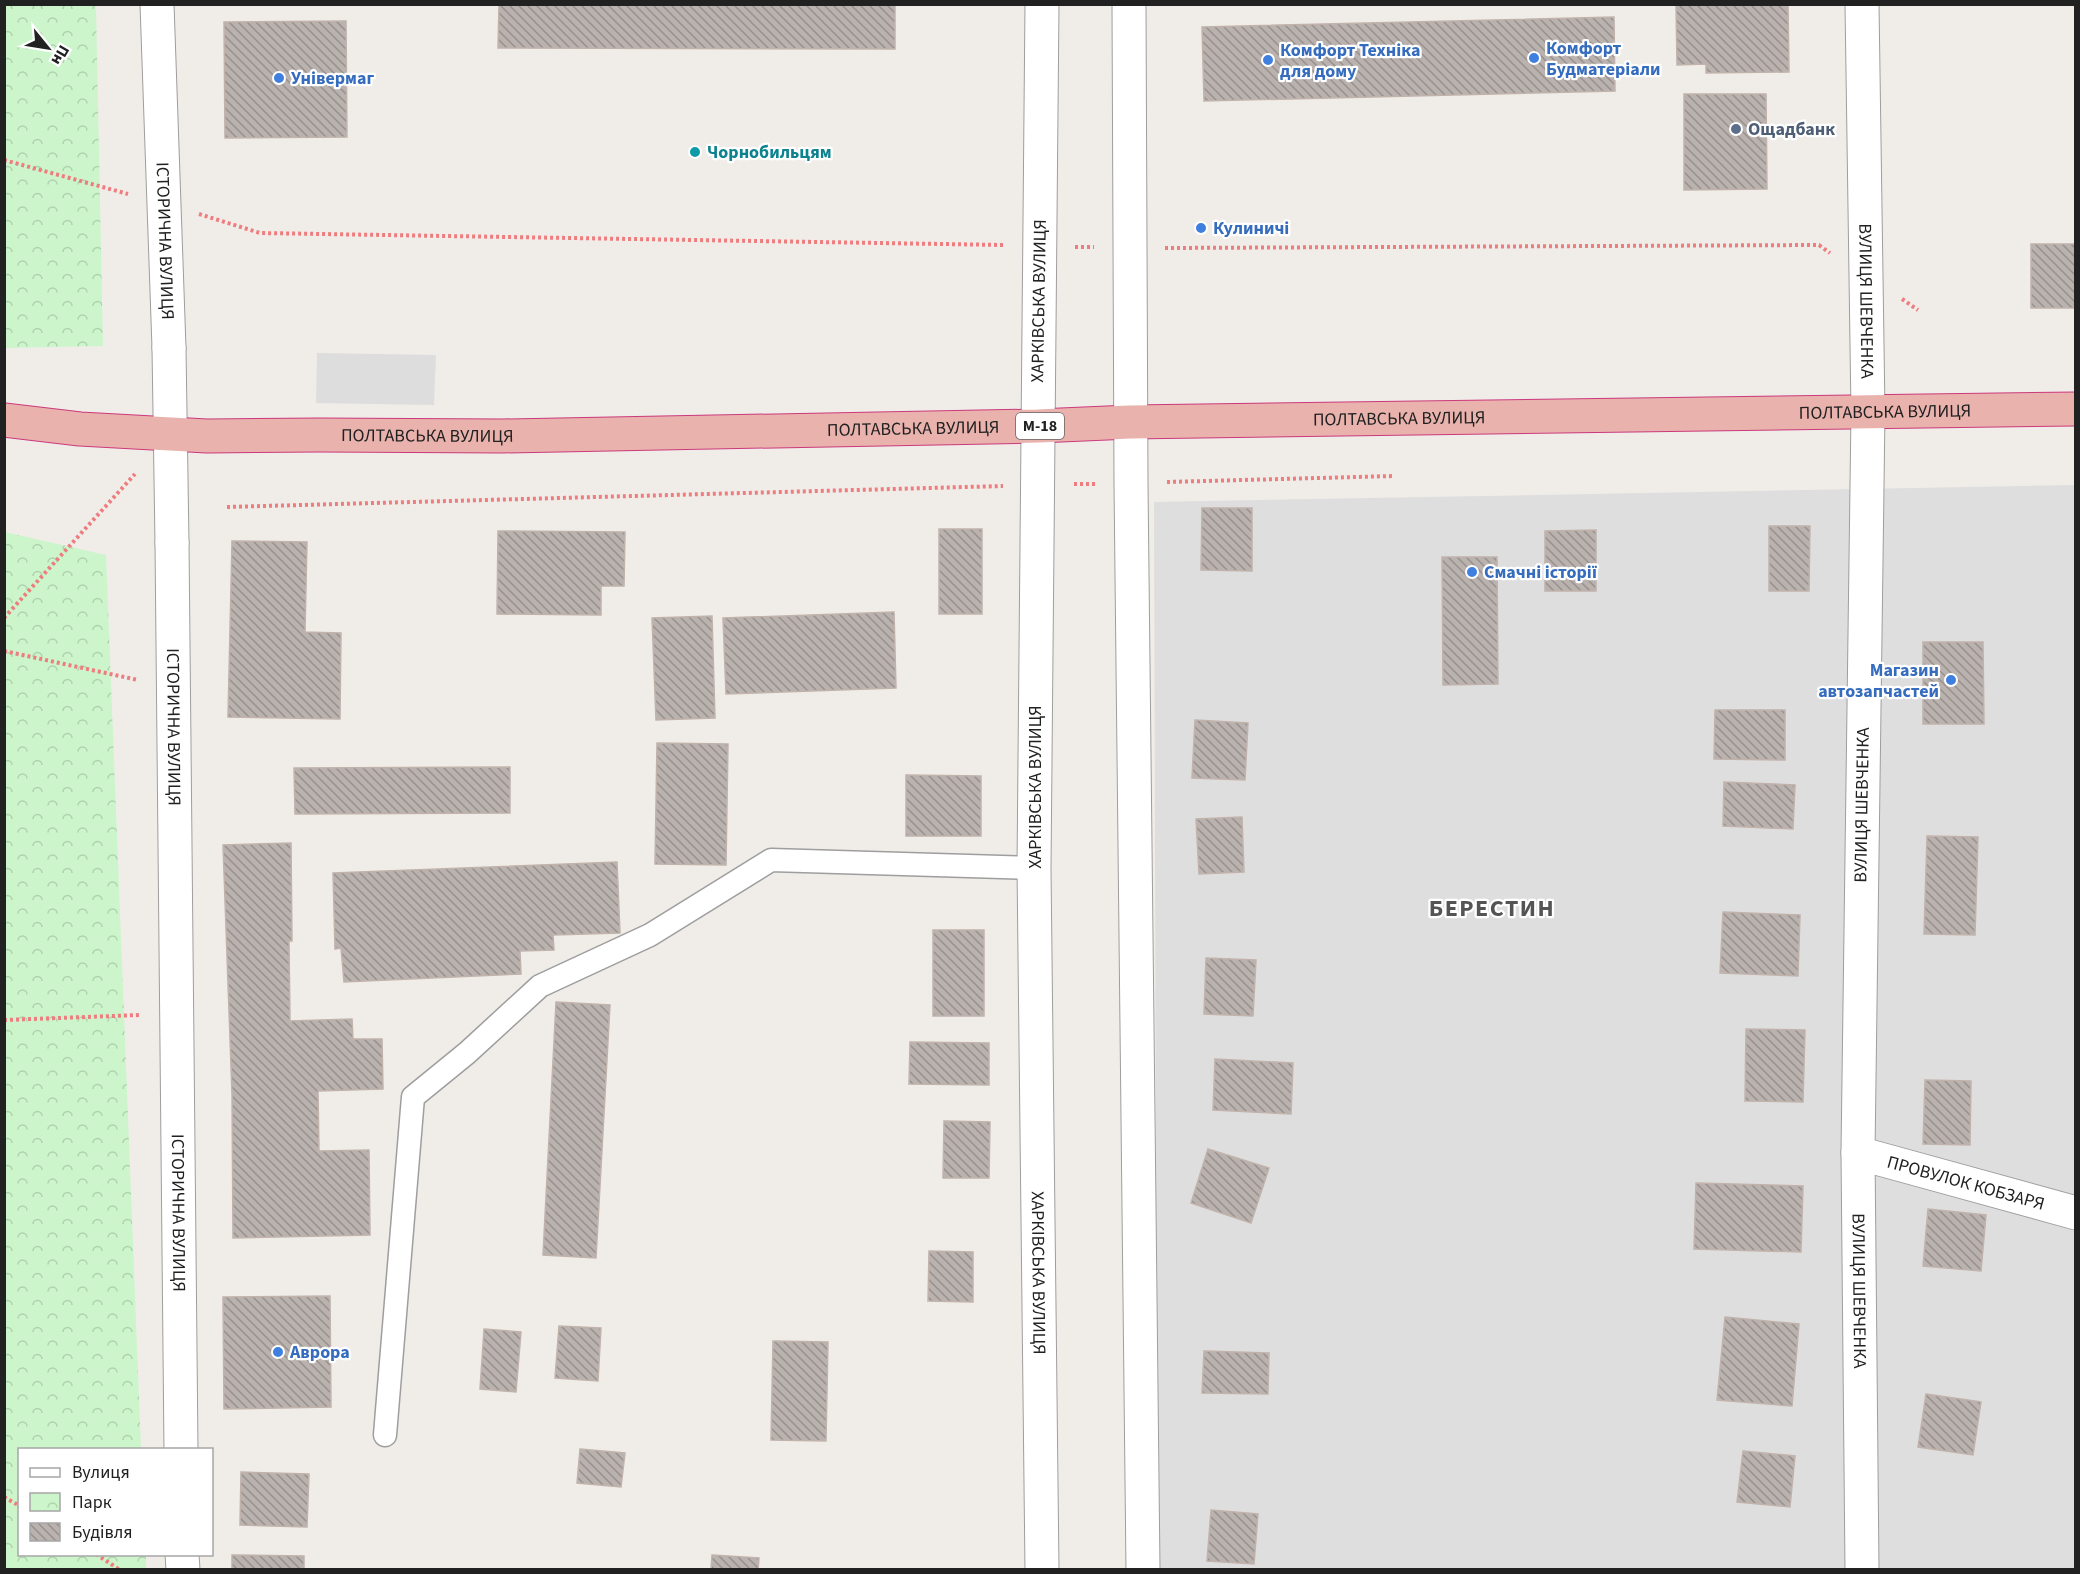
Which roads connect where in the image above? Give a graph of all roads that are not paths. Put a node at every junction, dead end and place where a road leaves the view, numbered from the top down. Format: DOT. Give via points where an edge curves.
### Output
graph roads {
  1 [pos="157,4"];
  2 [pos="1042,4"];
  3 [pos="1129,4"];
  4 [pos="1862,4"];
  5 [pos="2076,409"];
  6 [pos="1868,412"];
  7 [pos="4,420"];
  8 [pos="1130,422"];
  9 [pos="1038,426"];
  10 [pos="171,434"];
  11 [pos="1034,868"];
  12 [pos="1858,1153"];
  13 [pos="2076,1213"];
  14 [pos="385,1435"];
  15 [pos="181,1448"];
  16 [pos="1042,1569"];
  17 [pos="1143,1569"];
  18 [pos="1862,1569"];
  1 -- 10 [label="street, ІСТОРИЧНА ВУЛИЦЯ"];
  2 -- 9 [label="street, ХАРКІВСЬКА ВУЛИЦЯ"];
  3 -- 8 [label="street"];
  4 -- 6 [label="street, ВУЛИЦЯ ШЕВЧЕНКА"];
  5 -- 6 [label="highway, ПОЛТАВСЬКА ВУЛИЦЯ / М-18"];
  6 -- 8 [label="highway, ПОЛТАВСЬКА ВУЛИЦЯ / М-18"];
  6 -- 12 [label="street, ВУЛИЦЯ ШЕВЧЕНКА"];
  7 -- 10 [label="highway, ПОЛТАВСЬКА ВУЛИЦЯ / М-18"];
  8 -- 9 [label="highway, ПОЛТАВСЬКА ВУЛИЦЯ / М-18"];
  8 -- 17 [label="street"];
  9 -- 10 [label="highway, ПОЛТАВСЬКА ВУЛИЦЯ / М-18" via="502,436"];
  9 -- 11 [label="street, ХАРКІВСЬКА ВУЛИЦЯ"];
  10 -- 15 [label="street, ІСТОРИЧНА ВУЛИЦЯ"];
  11 -- 14 [label="lane" via="771,860 650,935 540,986 412,1097"];
  11 -- 16 [label="street, ХАРКІВСЬКА ВУЛИЦЯ"];
  12 -- 13 [label="street, ПРОВУЛОК КОБЗАРЯ"];
  12 -- 18 [label="street, ВУЛИЦЯ ШЕВЧЕНКА"];
}
